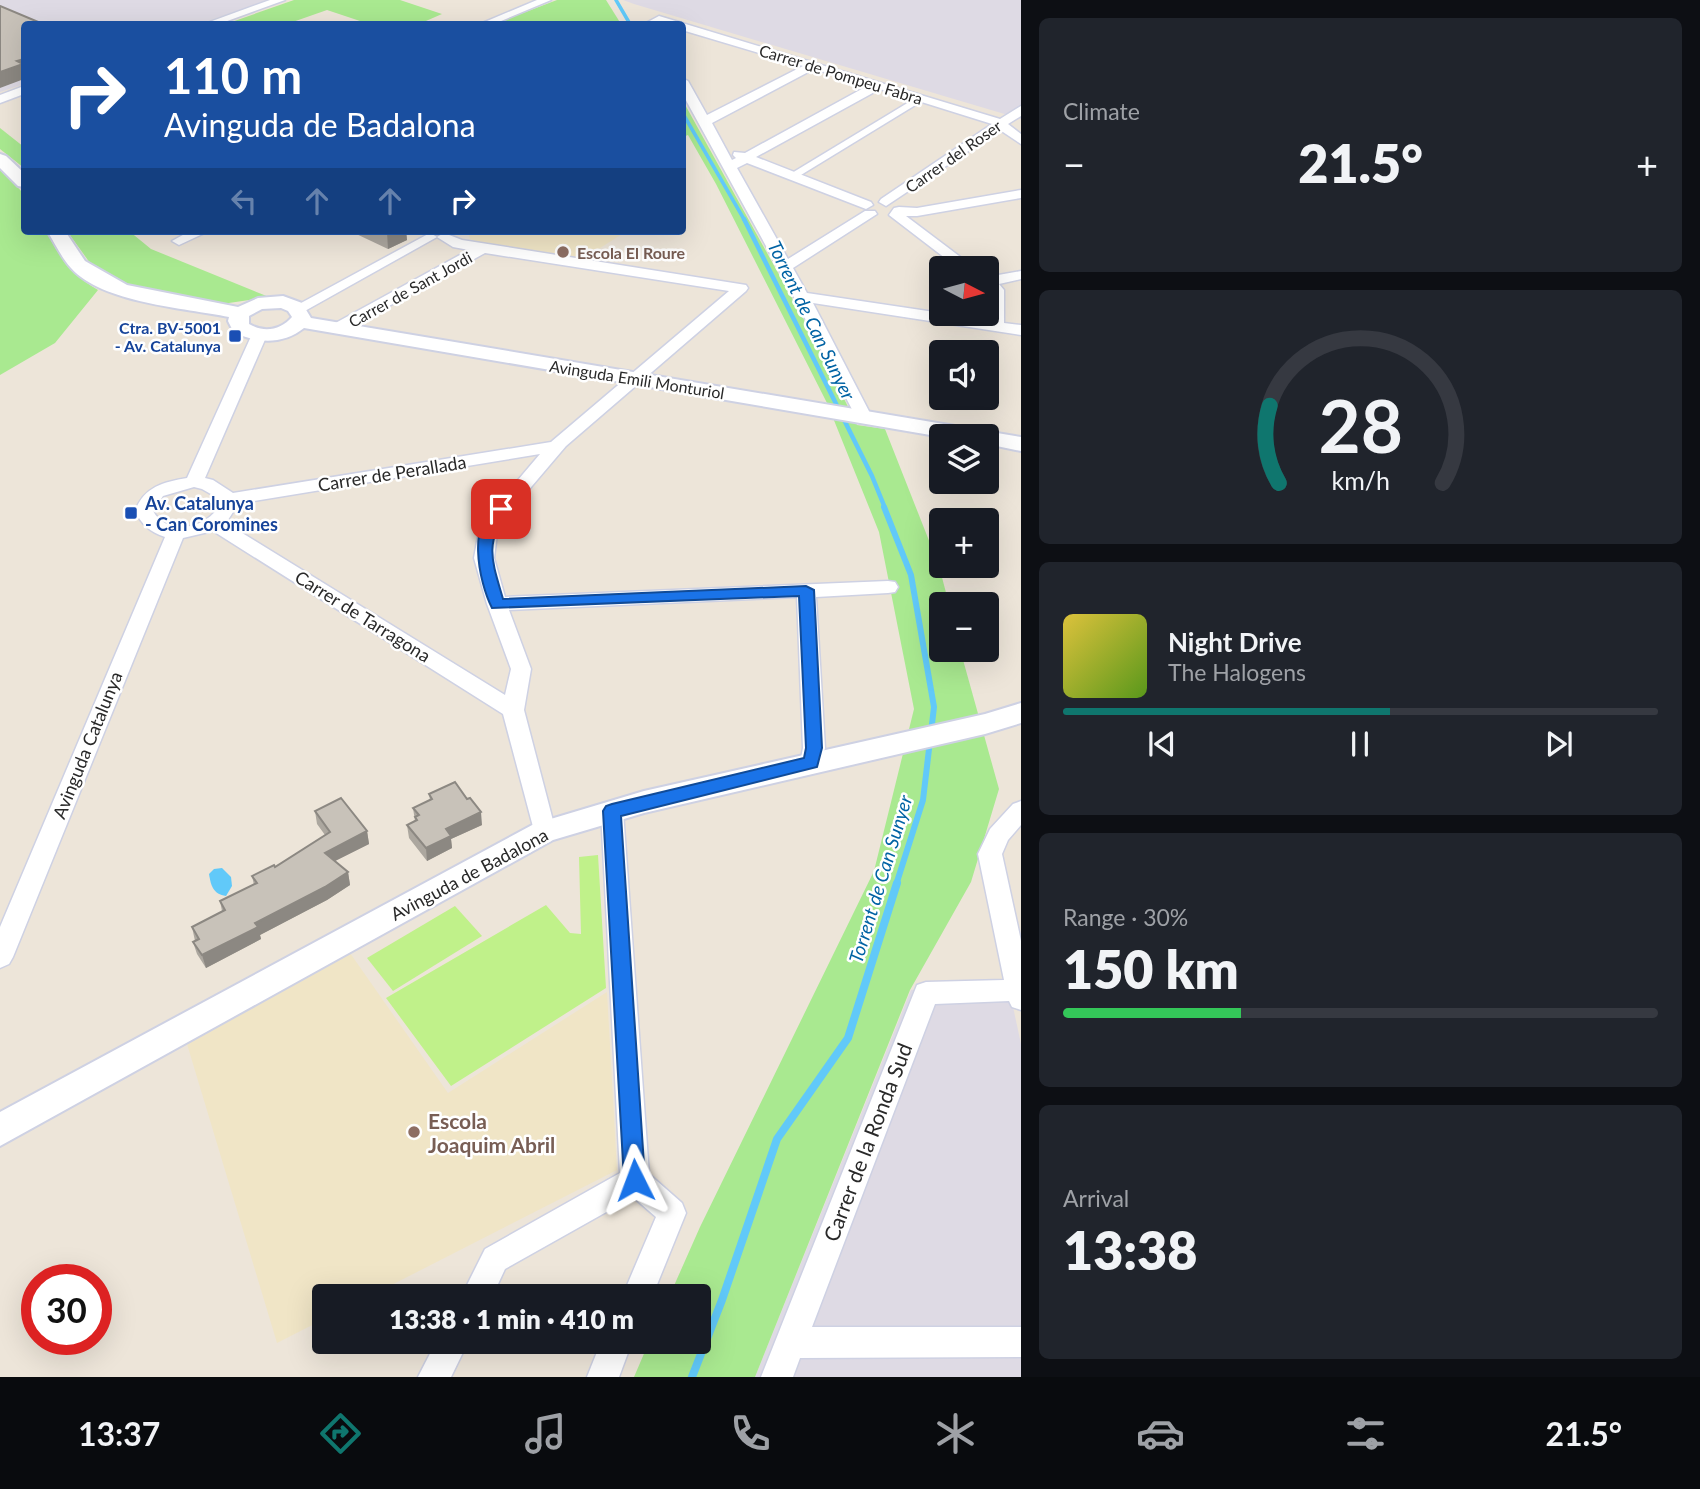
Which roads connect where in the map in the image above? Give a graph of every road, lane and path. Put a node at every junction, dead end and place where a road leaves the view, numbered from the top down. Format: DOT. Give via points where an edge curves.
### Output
graph roads {
  1 [pos="277,0"];
  2 [pos="546,0"];
  3 [pos="218,21"];
  4 [pos="494,21"];
  5 [pos="686,27"];
  6 [pos="813,65"];
  7 [pos="878,85"];
  8 [pos="686,88"];
  9 [pos="21,91"];
  10 [pos="0,99"];
  11 [pos="919,99"];
  12 [pos="1021,110"];
  13 [pos="706,121"];
  14 [pos="999,123"];
  15 [pos="1021,140"];
  16 [pos="721,148"];
  17 [pos="746,158"];
  18 [pos="0,159"];
  19 [pos="731,166"];
  20 [pos="792,176"];
  21 [pos="21,179"];
  22 [pos="1021,194"];
  23 [pos="886,202"];
  24 [pos="868,210"];
  25 [pos="897,213"];
  26 [pos="59,235"];
  27 [pos="193,235"];
  28 [pos="434,235"];
  29 [pos="438,235"];
  30 [pos="179,241"];
  31 [pos="483,248"];
  32 [pos="953,256"];
  33 [pos="785,267"];
  34 [pos="1021,275"];
  35 [pos="999,279"];
  36 [pos="802,298"];
  37 [pos="240,313"];
  38 [pos="299,315"];
  39 [pos="996,327"];
  40 [pos="337,329"];
  41 [pos="1021,330"];
  42 [pos="259,335"];
  43 [pos="633,379"];
  44 [pos="859,416"];
  45 [pos="929,428"];
  46 [pos="999,440"];
  47 [pos="1021,444"];
  48 [pos="557,446"];
  49 [pos="194,482"];
  50 [pos="227,500"];
  51 [pos="213,523"];
  52 [pos="176,533"];
  53 [pos="888,587"];
  54 [pos="806,590"];
  55 [pos="497,604"];
  56 [pos="513,710"];
  57 [pos="1021,713"];
  58 [pos="811,763"];
  59 [pos="1021,810"];
  60 [pos="612,811"];
  61 [pos="544,832"];
  62 [pos="0,957"];
  63 [pos="1020,993"];
  64 [pos="0,1130"];
  65 [pos="635,1180"];
  66 [pos="482,1284"];
  67 [pos="642,1284"];
  68 [pos="1021,1342"];
  69 [pos="788,1343"];
  70 [pos="446,1354"];
  71 [pos="613,1354"];
  72 [pos="434,1377"];
  73 [pos="603,1377"];
  74 [pos="777,1377"];
  1 -- 3 [label="street"];
  2 -- 4 [label="street"];
  5 -- 6 [label="street, Carrer de Pompeu Fabra"];
  6 -- 7 [label="street, Carrer de Pompeu Fabra"];
  6 -- 13 [label="street"];
  7 -- 11 [label="street, Carrer de Pompeu Fabra"];
  7 -- 17 [label="street"];
  8 -- 13 [label="street"];
  9 -- 10 [label="street"];
  11 -- 14 [label="street, Carrer de Pompeu Fabra"];
  11 -- 20 [label="street"];
  12 -- 14 [label="street, Carrer del Roser"];
  13 -- 16 [label="street"];
  14 -- 15 [label="street, Carrer de Pompeu Fabra"];
  14 -- 23 [label="street, Carrer del Roser"];
  16 -- 17 [label="street"];
  16 -- 19 [label="street"];
  17 -- 19 [label="street"];
  17 -- 20 [label="street"];
  18 -- 21 [label="street"];
  19 -- 33 [label="street"];
  20 -- 24 [label="street"];
  22 -- 25 [label="street"];
  23 -- 24 [label="street"];
  23 -- 25 [label="street"];
  24 -- 25 [label="street" via="882,217"];
  24 -- 33 [label="street"];
  25 -- 32 [label="street"];
  26 -- 37 [label="street" via="79,265 108,285"];
  27 -- 30 [label="street"];
  28 -- 38 [label="street"];
  29 -- 31 [label="street"];
  31 -- 40 [label="street, Carrer de Sant Jordi"];
  31 -- 43 [label="street" via="741,288"];
  33 -- 36 [label="street"];
  34 -- 35 [label="street"];
  36 -- 39 [label="street"];
  36 -- 44 [label="street"];
  37 -- 38 [label="street, Avinguda Emili Monturiol" via="251,306 283,302"];
  37 -- 42 [label="street" via="240,327"];
  38 -- 40 [label="street, Avinguda Emili Monturiol"];
  38 -- 42 [label="street" via="291,330"];
  39 -- 41 [label="street"];
  40 -- 43 [label="street, Avinguda Emili Monturiol"];
  42 -- 49 [label="street"];
  43 -- 44 [label="street, Avinguda Emili Monturiol"];
  43 -- 48 [label="street"];
  44 -- 45 [label="street, Avinguda Emili Monturiol"];
  46 -- 47 [label="street"];
  48 -- 50 [label="street, Carrer de Perallada"];
  48 -- 55 [label="street" via="489,525 484,558"];
  49 -- 50 [label="street" via="218,488"];
  49 -- 52 [label="street" via="160,490 146,504 147,520 154,527"];
  50 -- 51 [label="street" via="226,509"];
  51 -- 52 [label="street"];
  51 -- 56 [label="street, Carrer de Tarragona"];
  52 -- 62 [label="street, Avinguda Catalunya"];
  53 -- 54 [label="street"];
  54 -- 55 [label="street"];
  54 -- 58 [label="street"];
  55 -- 56 [label="street" via="521,669"];
  56 -- 61 [label="street"];
  57 -- 58 [label="street, Avinguda de Badalona"];
  58 -- 60 [label="street, Avinguda de Badalona"];
  59 -- 63 [label="street" via="998,835 990,854"];
  60 -- 61 [label="street, Avinguda de Badalona"];
  60 -- 65 [label="street"];
  61 -- 64 [label="street, Avinguda de Badalona"];
  63 -- 69 [label="street, Carrer de la Ronda Sud" via="926,993"];
  65 -- 66 [label="street" via="495,1259"];
  65 -- 67 [label="street" via="672,1213"];
  68 -- 69 [label="street"];
  69 -- 74 [label="street, Carrer de la Ronda Sud"];
  70 -- 72 [label="street"];
  71 -- 73 [label="street"];
}
